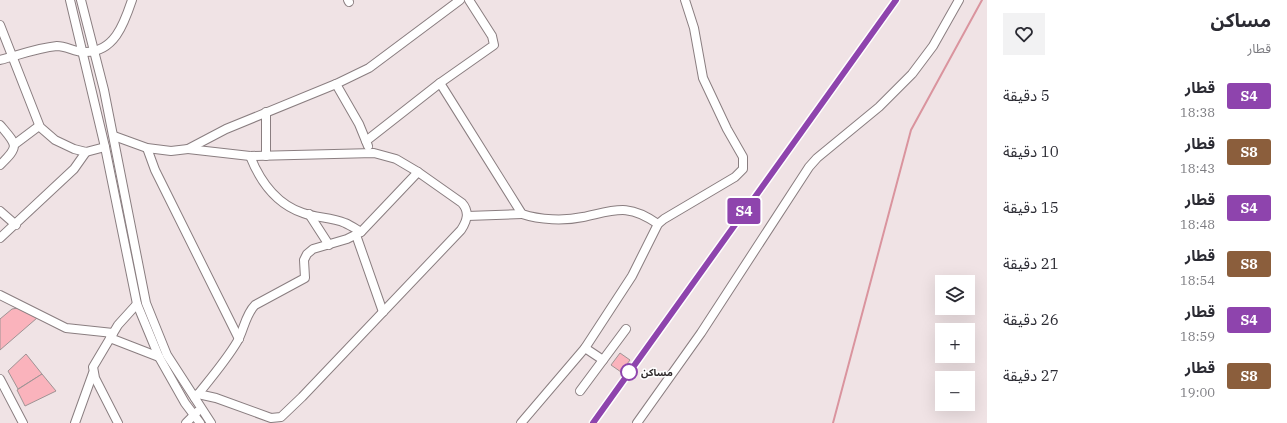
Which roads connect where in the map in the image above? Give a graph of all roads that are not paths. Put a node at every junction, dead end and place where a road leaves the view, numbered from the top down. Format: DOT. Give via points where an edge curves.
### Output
graph roads {
  1 [pos="70,0"];
  2 [pos="81,0"];
  3 [pos="132,0"];
  4 [pos="460,0"];
  5 [pos="469,0"];
  6 [pos="685,0"];
  7 [pos="959,0"];
  8 [pos="0,25"];
  9 [pos="94,50"];
  10 [pos="84,52"];
  11 [pos="13,56"];
  12 [pos="0,60"];
  13 [pos="440,83"];
  14 [pos="336,84"];
  15 [pos="266,112"];
  16 [pos="0,125"];
  17 [pos="39,126"];
  18 [pos="114,136"];
  19 [pos="366,141"];
  20 [pos="15,144"];
  21 [pos="105,147"];
  22 [pos="147,148"];
  23 [pos="188,149"];
  24 [pos="86,152"];
  25 [pos="370,152"];
  26 [pos="250,156"];
  27 [pos="266,156"];
  28 [pos="0,165"];
  29 [pos="418,172"];
  30 [pos="0,211"];
  31 [pos="309,214"];
  32 [pos="522,214"];
  33 [pos="467,216"];
  34 [pos="658,224"];
  35 [pos="16,225"];
  36 [pos="358,234"];
  37 [pos="0,238"];
  38 [pos="329,245"];
  39 [pos="0,295"];
  40 [pos="137,304"];
  41 [pos="383,312"];
  42 [pos="626,329"];
  43 [pos="111,336"];
  44 [pos="239,339"];
  45 [pos="585,348"];
  46 [pos="159,357"];
  47 [pos="603,360"];
  48 [pos="93,373"];
  49 [pos="0,379"];
  50 [pos="580,391"];
  51 [pos="196,396"];
  52 [pos="187,405"];
  53 [pos="201,409"];
  54 [pos="194,415"];
  55 [pos="283,420"];
  56 [pos="23,423"];
  57 [pos="75,423"];
  58 [pos="118,423"];
  59 [pos="186,423"];
  60 [pos="200,423"];
  61 [pos="211,423"];
  62 [pos="521,423"];
  63 [pos="637,423"];
  1 -- 10 [label="street"];
  2 -- 9 [label="street"];
  3 -- 9 [label="street" via="116,37 106,47"];
  4 -- 14 [label="street" via="368,68"];
  5 -- 13 [label="street" via="492,36 494,45"];
  6 -- 34 [label="street" via="694,28 703,78 727,129 741,151 744,164 735,177"];
  7 -- 63 [label="street" via="934,46 912,74 879,107 809,167 701,333"];
  8 -- 11 [label="street"];
  9 -- 10 [label="street"];
  9 -- 18 [label="street"];
  10 -- 11 [label="street" via="59,46"];
  10 -- 21 [label="street"];
  11 -- 12 [label="street"];
  11 -- 17 [label="street"];
  13 -- 19 [label="street"];
  13 -- 32 [label="street"];
  14 -- 15 [label="street"];
  14 -- 19 [label="street"];
  15 -- 23 [label="street"];
  15 -- 27 [label="street"];
  16 -- 20 [label="street"];
  17 -- 20 [label="street"];
  17 -- 24 [label="street" via="55,140"];
  18 -- 22 [label="street"];
  18 -- 51 [label="street" via="146,303 167,354"];
  19 -- 25 [label="street"];
  20 -- 28 [label="street" via="13,152"];
  21 -- 24 [label="street"];
  21 -- 40 [label="street"];
  22 -- 23 [label="street" via="171,151"];
  22 -- 44 [label="street" via="155,170"];
  23 -- 26 [label="street"];
  24 -- 35 [label="street" via="74,169"];
  25 -- 27 [label="street"];
  25 -- 29 [label="street" via="396,159"];
  26 -- 27 [label="street"];
  26 -- 31 [label="street" via="264,183 275,196 287,205"];
  29 -- 33 [label="street" via="463,204"];
  29 -- 36 [label="street"];
  30 -- 35 [label="street"];
  31 -- 36 [label="street" via="346,223"];
  31 -- 38 [label="street"];
  32 -- 33 [label="street"];
  32 -- 34 [label="street" via="564,219 611,210 632,211 644,214"];
  33 -- 41 [label="street" via="461,230"];
  34 -- 45 [label="street" via="632,276"];
  35 -- 37 [label="street"];
  36 -- 38 [label="street"];
  36 -- 41 [label="street"];
  38 -- 44 [label="street" via="313,249 305,256 305,278 252,308"];
  39 -- 43 [label="street" via="66,328"];
  40 -- 43 [label="street"];
  40 -- 46 [label="street"];
  41 -- 55 [label="street"];
  42 -- 47 [label="street"];
  43 -- 46 [label="street"];
  43 -- 48 [label="street" via="94,364"];
  44 -- 51 [label="street" via="221,367"];
  45 -- 47 [label="street"];
  45 -- 62 [label="street"];
  46 -- 52 [label="street"];
  47 -- 50 [label="street"];
  48 -- 57 [label="street"];
  48 -- 58 [label="street"];
  49 -- 56 [label="street"];
  51 -- 52 [label="street"];
  51 -- 53 [label="street"];
  51 -- 55 [label="street" via="220,399"];
  52 -- 54 [label="street"];
  53 -- 54 [label="street"];
  53 -- 61 [label="street"];
  54 -- 59 [label="street"];
  54 -- 60 [label="street"];
}
